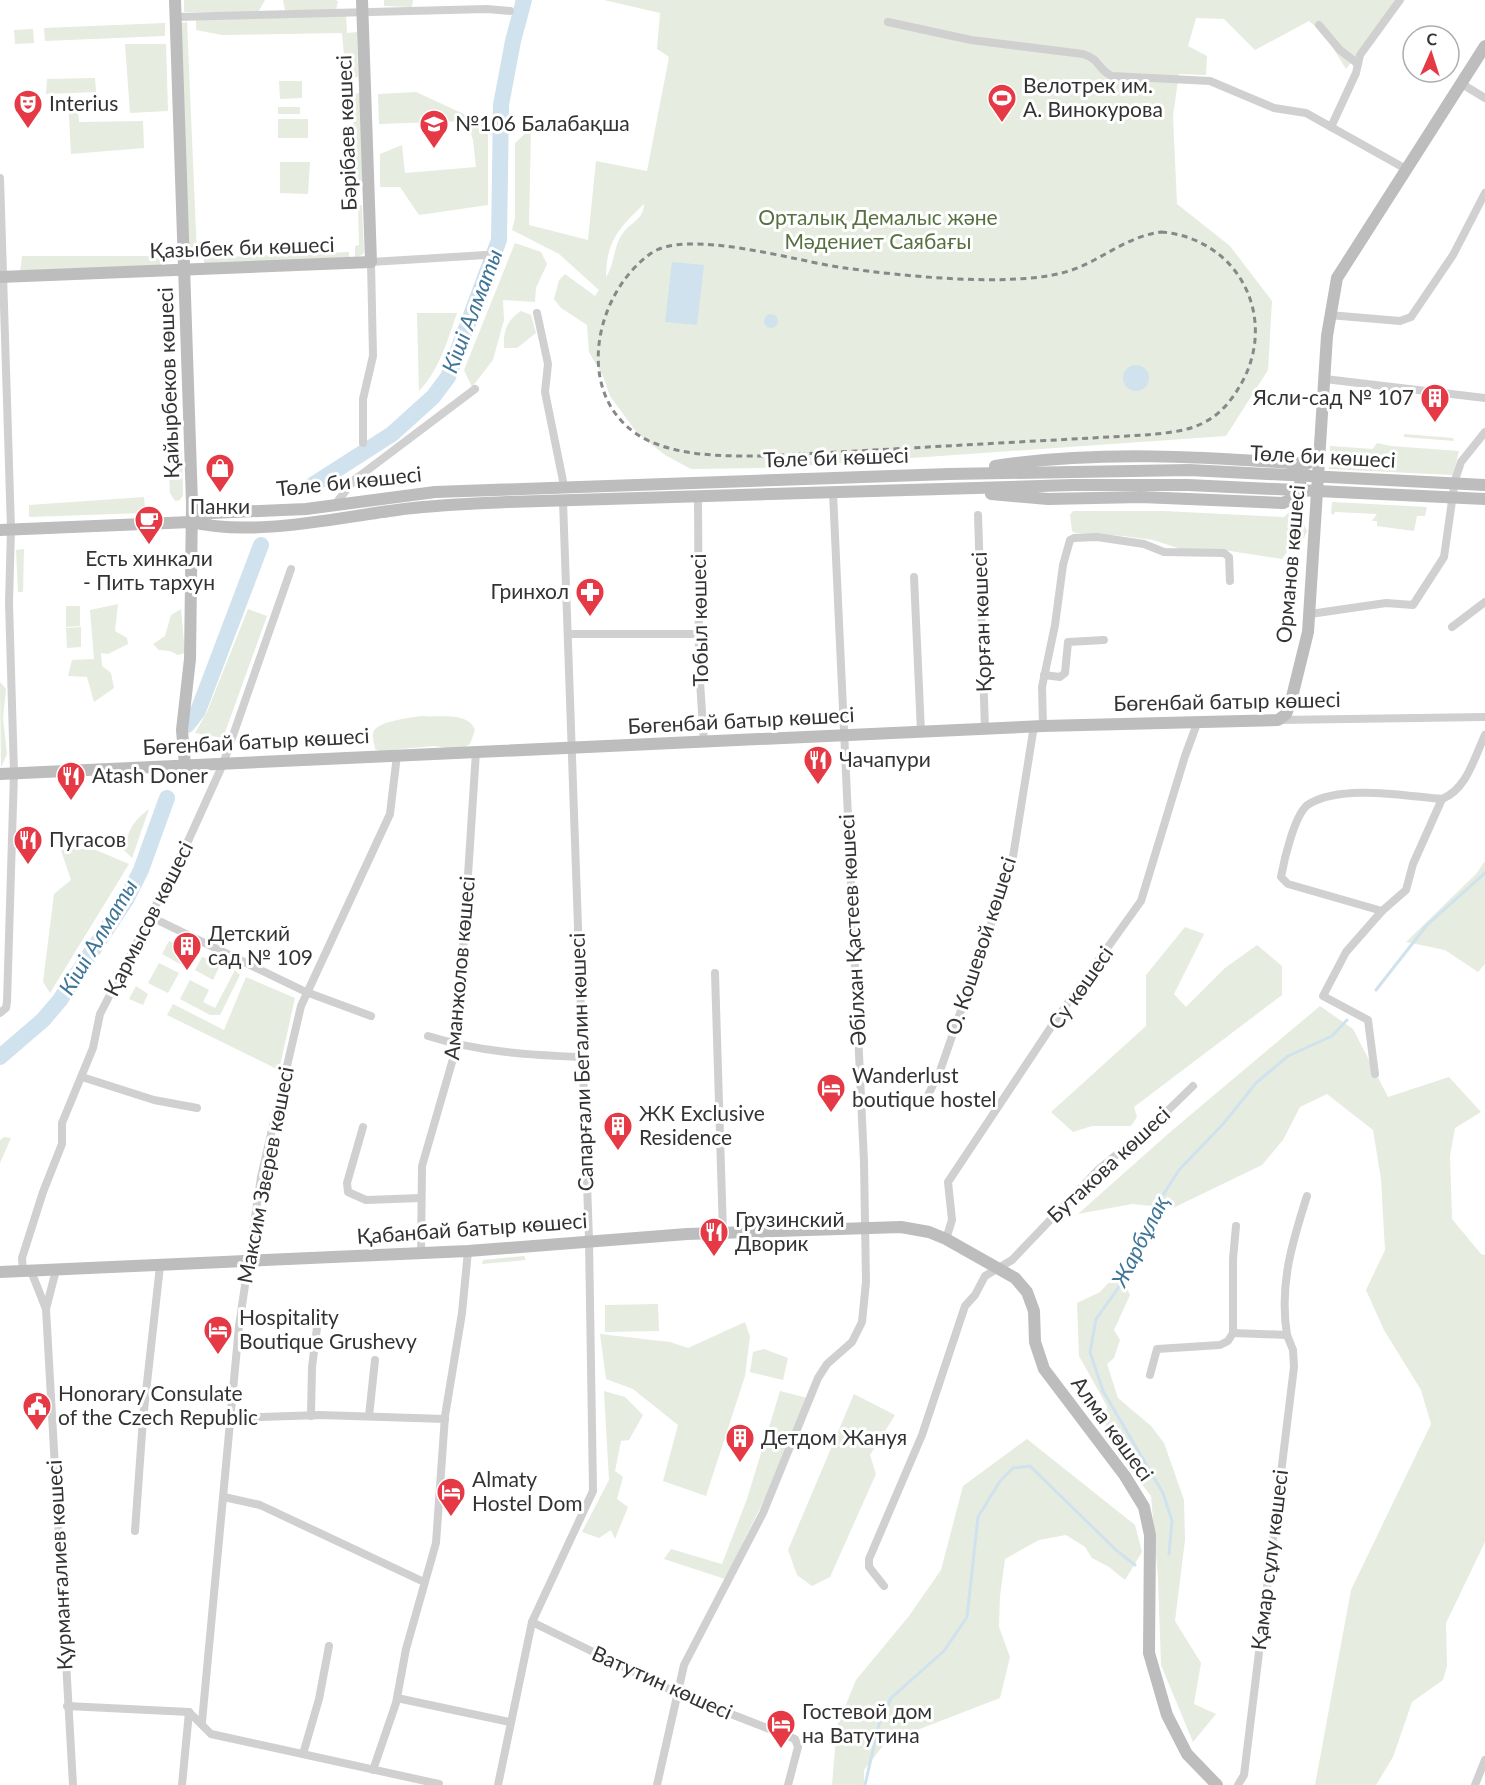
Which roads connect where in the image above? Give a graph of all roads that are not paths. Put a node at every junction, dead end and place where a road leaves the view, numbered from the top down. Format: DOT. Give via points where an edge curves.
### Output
graph roads {
  1 [pos="175,0"];
  2 [pos="1400,0"];
  3 [pos="362,6"];
  4 [pos="510,11"];
  5 [pos="176,17"];
  6 [pos="888,22"];
  7 [pos="1318,25"];
  8 [pos="1485,46"];
  9 [pos="1358,64"];
  10 [pos="1462,84"];
  11 [pos="1485,98"];
  12 [pos="1331,127"];
  13 [pos="1406,169"];
  14 [pos="0,178"];
  15 [pos="1485,193"];
  16 [pos="486,255"];
  17 [pos="371,262"];
  18 [pos="185,270"];
  19 [pos="1,277"];
  20 [pos="537,313"];
  21 [pos="1329,315"];
  22 [pos="1325,379"];
  23 [pos="475,388"];
  24 [pos="1485,398"];
  25 [pos="1485,432"];
  26 [pos="363,443"];
  27 [pos="1320,453"];
  28 [pos="1290,463"];
  29 [pos="950,474"];
  30 [pos="1485,485"];
  31 [pos="564,486"];
  32 [pos="951,489"];
  33 [pos="833,493"];
  34 [pos="698,497"];
  35 [pos="1485,499"];
  36 [pos="563,501"];
  37 [pos="334,506"];
  38 [pos="978,515"];
  39 [pos="191,522"];
  40 [pos="6,529"];
  41 [pos="291,569"];
  42 [pos="914,577"];
  43 [pos="1230,581"];
  44 [pos="1485,602"];
  45 [pos="1310,614"];
  46 [pos="1452,627"];
  47 [pos="568,634"];
  48 [pos="700,634"];
  49 [pos="1104,640"];
  50 [pos="1044,675"];
  51 [pos="1485,717"];
  52 [pos="1278,720"];
  53 [pos="1198,722"];
  54 [pos="1040,726"];
  55 [pos="986,729"];
  56 [pos="921,732"];
  57 [pos="1485,735"];
  58 [pos="845,736"];
  59 [pos="704,743"];
  60 [pos="571,748"];
  61 [pos="476,752"];
  62 [pos="397,755"];
  63 [pos="223,764"];
  64 [pos="185,765"];
  65 [pos="14,773"];
  66 [pos="0,774"];
  67 [pos="1442,799"];
  68 [pos="1382,911"];
  69 [pos="151,917"];
  70 [pos="715,972"];
  71 [pos="306,992"];
  72 [pos="1,1013"];
  73 [pos="371,1016"];
  74 [pos="428,1036"];
  75 [pos="457,1045"];
  76 [pos="582,1057"];
  77 [pos="1375,1074"];
  78 [pos="82,1077"];
  79 [pos="1193,1086"];
  80 [pos="929,1093"];
  81 [pos="197,1108"];
  82 [pos="363,1127"];
  83 [pos="1307,1196"];
  84 [pos="421,1198"];
  85 [pos="1236,1226"];
  86 [pos="866,1229"];
  87 [pos="723,1233"];
  88 [pos="946,1239"];
  89 [pos="589,1240"];
  90 [pos="468,1251"];
  91 [pos="421,1253"];
  92 [pos="249,1262"];
  93 [pos="160,1266"];
  94 [pos="998,1268"];
  95 [pos="56,1270"];
  96 [pos="27,1271"];
  97 [pos="0,1272"];
  98 [pos="46,1309"];
  99 [pos="318,1320"];
  100 [pos="1233,1333"];
  101 [pos="1287,1335"];
  102 [pos="375,1360"];
  103 [pos="1150,1376"];
  104 [pos="311,1416"];
  105 [pos="369,1416"];
  106 [pos="231,1418"];
  107 [pos="445,1419"];
  108 [pos="224,1497"];
  109 [pos="135,1531"];
  110 [pos="424,1582"];
  111 [pos="884,1586"];
  112 [pos="532,1622"];
  113 [pos="329,1646"];
  114 [pos="677,1693"];
  115 [pos="397,1698"];
  116 [pos="67,1707"];
  117 [pos="189,1712"];
  118 [pos="202,1722"];
  119 [pos="510,1722"];
  120 [pos="303,1754"];
  121 [pos="1485,1760"];
  122 [pos="373,1770"];
  123 [pos="439,1784"];
  124 [pos="73,1785"];
  125 [pos="182,1785"];
  126 [pos="498,1785"];
  127 [pos="657,1785"];
  128 [pos="788,1785"];
  129 [pos="1217,1785"];
  130 [pos="1238,1785"];
  131 [pos="1475,1785"];
  1 -- 5 [label="street, Қайырбеков көшесі"];
  2 -- 9 [label="street" via="1360,55"];
  3 -- 4 [label="street"];
  3 -- 5 [label="street"];
  3 -- 17 [label="street, Бәрібаев көшесі"];
  5 -- 18 [label="street, Қайырбеков көшесі"];
  6 -- 12 [label="street" via="971,40 1083,54 1094,57 1105,74 1112,76 1210,81 1274,108 1306,112"];
  7 -- 9 [label="street"];
  8 -- 10 [label="street, Орманов көшесі"];
  9 -- 12 [label="street"];
  10 -- 11 [label="street"];
  10 -- 13 [label="street, Орманов көшесі"];
  12 -- 13 [label="street"];
  13 -- 21 [label="street, Орманов көшесі" via="1337,278"];
  14 -- 19 [label="street"];
  15 -- 21 [label="street" via="1452,255 1411,317 1400,321"];
  16 -- 17 [label="street, Қазыбек би көшесі"];
  17 -- 18 [label="street, Қазыбек би көшесі"];
  17 -- 26 [label="street, Бәрібаев көшесі" via="373,356 363,399"];
  18 -- 19 [label="street, Қазыбек би көшесі"];
  18 -- 39 [label="street, Қайырбеков көшесі"];
  19 -- 40 [label="street"];
  20 -- 31 [label="street" via="548,364 545,392"];
  21 -- 22 [label="street, Орманов көшесі"];
  22 -- 24 [label="street"];
  22 -- 27 [label="street, Орманов көшесі"];
  23 -- 37 [label="street" via="353,481"];
  25 -- 45 [label="street" via="1461,462 1444,557 1413,605 1386,603"];
  27 -- 28 [label="street" via="1307,464"];
  27 -- 45 [label="street, Орманов көшесі"];
  28 -- 29 [label="street" via="1053,459"];
  28 -- 32 [label="street" via="1299,472 1300,487 1296,496 1283,503 1141,497 1048,499"];
  29 -- 30 [label="street, Төле би көшесі" via="1189,470"];
  29 -- 31 [label="street, Төле би көшесі"];
  31 -- 37 [label="street, Төле би көшесі" via="435,492"];
  32 -- 33 [label="street, Төле би көшесі"];
  32 -- 35 [label="street, Төле би көшесі" via="1200,486"];
  33 -- 34 [label="street, Төле би көшесі"];
  33 -- 58 [label="street, Әбілхан Қастеев көшесі"];
  34 -- 36 [label="street, Төле би көшесі"];
  34 -- 48 [label="street, Тобыл көшесі"];
  36 -- 39 [label="street, Төле би көшесі" via="435,506 306,524 212,527"];
  36 -- 47 [label="street, Сапарғали Бегалин көшесі"];
  37 -- 39 [label="street, Төле би көшесі" via="211,513"];
  38 -- 55 [label="street, Қорған көшесі"];
  39 -- 40 [label="street, Төле би көшесі"];
  39 -- 64 [label="street, Қайырбеков көшесі" via="190,659 182,730"];
  40 -- 65 [label="street"];
  41 -- 63 [label="street, Қармысов көшесі"];
  42 -- 56 [label="street"];
  43 -- 50 [label="street, О. Кошевой көшесі" via="1224,553 1164,552 1144,544 1074,538 1067,544"];
  44 -- 46 [label="street"];
  45 -- 52 [label="street, Орманов көшесі" via="1291,701 1286,714"];
  47 -- 48 [label="street"];
  47 -- 60 [label="street, Сапарғали Бегалин көшесі"];
  48 -- 59 [label="street, Тобыл көшесі"];
  49 -- 50 [label="street" via="1068,642 1065,672 1060,677"];
  50 -- 54 [label="street, О. Кошевой көшесі"];
  51 -- 52 [label="street, Бөгенбай батыр көшесі"];
  52 -- 53 [label="street, Бөгенбай батыр көшесі"];
  53 -- 54 [label="street, Бөгенбай батыр көшесі"];
  53 -- 88 [label="street, Су көшесі" via="1141,901 948,1182 952,1220"];
  54 -- 55 [label="street, Бөгенбай батыр көшесі"];
  54 -- 80 [label="street, О. Кошевой көшесі" via="1033,732 1011,863"];
  55 -- 56 [label="street, Бөгенбай батыр көшесі"];
  56 -- 58 [label="street, Бөгенбай батыр көшесі"];
  57 -- 67 [label="street" via="1462,784"];
  58 -- 59 [label="street, Бөгенбай батыр көшесі"];
  58 -- 86 [label="street, Әбілхан Қастеев көшесі"];
  59 -- 60 [label="street, Бөгенбай батыр көшесі"];
  60 -- 61 [label="street, Бөгенбай батыр көшесі"];
  60 -- 76 [label="street, Сапарғали Бегалин көшесі"];
  61 -- 62 [label="street, Бөгенбай батыр көшесі"];
  61 -- 75 [label="street, Аманжолов көшесі"];
  62 -- 63 [label="street, Бөгенбай батыр көшесі"];
  62 -- 71 [label="street, Максим Зверев көшесі" via="390,814"];
  63 -- 64 [label="street, Бөгенбай батыр көшесі"];
  63 -- 69 [label="street, Қармысов көшесі"];
  64 -- 65 [label="street, Бөгенбай батыр көшесі"];
  65 -- 66 [label="street, Бөгенбай батыр көшесі"];
  65 -- 72 [label="street" via="7,1002"];
  67 -- 68 [label="street" via="1413,864 1406,890"];
  67 -- 68 [label="street" via="1336,794 1307,804 1301,814 1281,876 1288,884"];
  68 -- 77 [label="street" via="1346,952 1323,996 1368,1020"];
  69 -- 71 [label="street"];
  69 -- 78 [label="street, Қармысов көшесі" via="100,1014"];
  70 -- 87 [label="street"];
  71 -- 73 [label="street"];
  71 -- 92 [label="street, Максим Зверев көшесі" via="261,1177"];
  74 -- 75 [label="street"];
  75 -- 76 [label="street" via="513,1054"];
  75 -- 84 [label="street, Аманжолов көшесі" via="425,1156"];
  76 -- 89 [label="street, Сапарғали Бегалин көшесі"];
  78 -- 81 [label="street" via="154,1100"];
  78 -- 96 [label="street, Қармысов көшесі" via="63,1123 62,1144 22,1258"];
  79 -- 94 [label="street, Бутакова көшесі" via="1099,1169 1012,1260"];
  82 -- 84 [label="street" via="348,1192 366,1200"];
  83 -- 101 [label="street, Қамар сұлу көшесі" via="1287,1263"];
  84 -- 91 [label="street, Аманжолов көшесі"];
  85 -- 100 [label="street"];
  86 -- 87 [label="street, Қабанбай батыр көшесі"];
  86 -- 88 [label="street, Қабанбай батыр көшесі" via="901,1227"];
  86 -- 114 [label="street, Әбілхан Қастеев көшесі" via="862,1322 852,1341 826,1364 818,1378 763,1513 684,1665"];
  87 -- 89 [label="street, Қабанбай батыр көшесі"];
  88 -- 94 [label="street, Алма көшесі"];
  89 -- 90 [label="street, Қабанбай батыр көшесі"];
  89 -- 112 [label="street, Сапарғали Бегалин көшесі" via="593,1491"];
  90 -- 91 [label="street, Қабанбай батыр көшесі"];
  90 -- 107 [label="street"];
  91 -- 92 [label="street, Қабанбай батыр көшесі"];
  92 -- 93 [label="street, Қабанбай батыр көшесі"];
  92 -- 106 [label="street, Максим Зверев көшесі"];
  93 -- 95 [label="street, Қабанбай батыр көшесі"];
  93 -- 109 [label="street"];
  94 -- 111 [label="street" via="985,1275 965,1306 922,1435 869,1559 869,1567"];
  94 -- 129 [label="street, Алма көшесі" via="1015,1278 1027,1292 1044,1369 1144,1507 1150,1535 1149,1653 1167,1715 1187,1754"];
  95 -- 96 [label="street, Қабанбай батыр көшесі"];
  95 -- 98 [label="street"];
  96 -- 97 [label="street, Қабанбай батыр көшесі"];
  96 -- 98 [label="street"];
  98 -- 116 [label="street, Қурманғалиев көшесі"];
  99 -- 104 [label="street"];
  100 -- 101 [label="street"];
  100 -- 103 [label="street" via="1220,1345 1156,1349"];
  101 -- 130 [label="street, Қамар сұлу көшесі" via="1294,1367 1244,1775"];
  102 -- 105 [label="street"];
  104 -- 105 [label="street"];
  104 -- 106 [label="street"];
  105 -- 107 [label="street"];
  106 -- 108 [label="street, Максим Зверев көшесі"];
  107 -- 110 [label="street" via="436,1543"];
  108 -- 110 [label="street" via="260,1505"];
  108 -- 118 [label="street, Максим Зверев көшесі"];
  110 -- 115 [label="street"];
  112 -- 114 [label="street, Ватутин көшесі"];
  112 -- 119 [label="street, Сапарғали Бегалин көшесі"];
  113 -- 120 [label="street"];
  114 -- 127 [label="street, Әбілхан Қастеев көшесі"];
  114 -- 128 [label="street, Ватутин көшесі" via="795,1739 798,1747"];
  115 -- 119 [label="street"];
  115 -- 122 [label="street"];
  116 -- 117 [label="street"];
  116 -- 124 [label="street, Қурманғалиев көшесі"];
  117 -- 118 [label="street"];
  117 -- 125 [label="street"];
  118 -- 120 [label="street" via="211,1734"];
  119 -- 126 [label="street, Сапарғали Бегалин көшесі"];
  120 -- 122 [label="street"];
  121 -- 131 [label="street"];
  122 -- 123 [label="street"];
}
